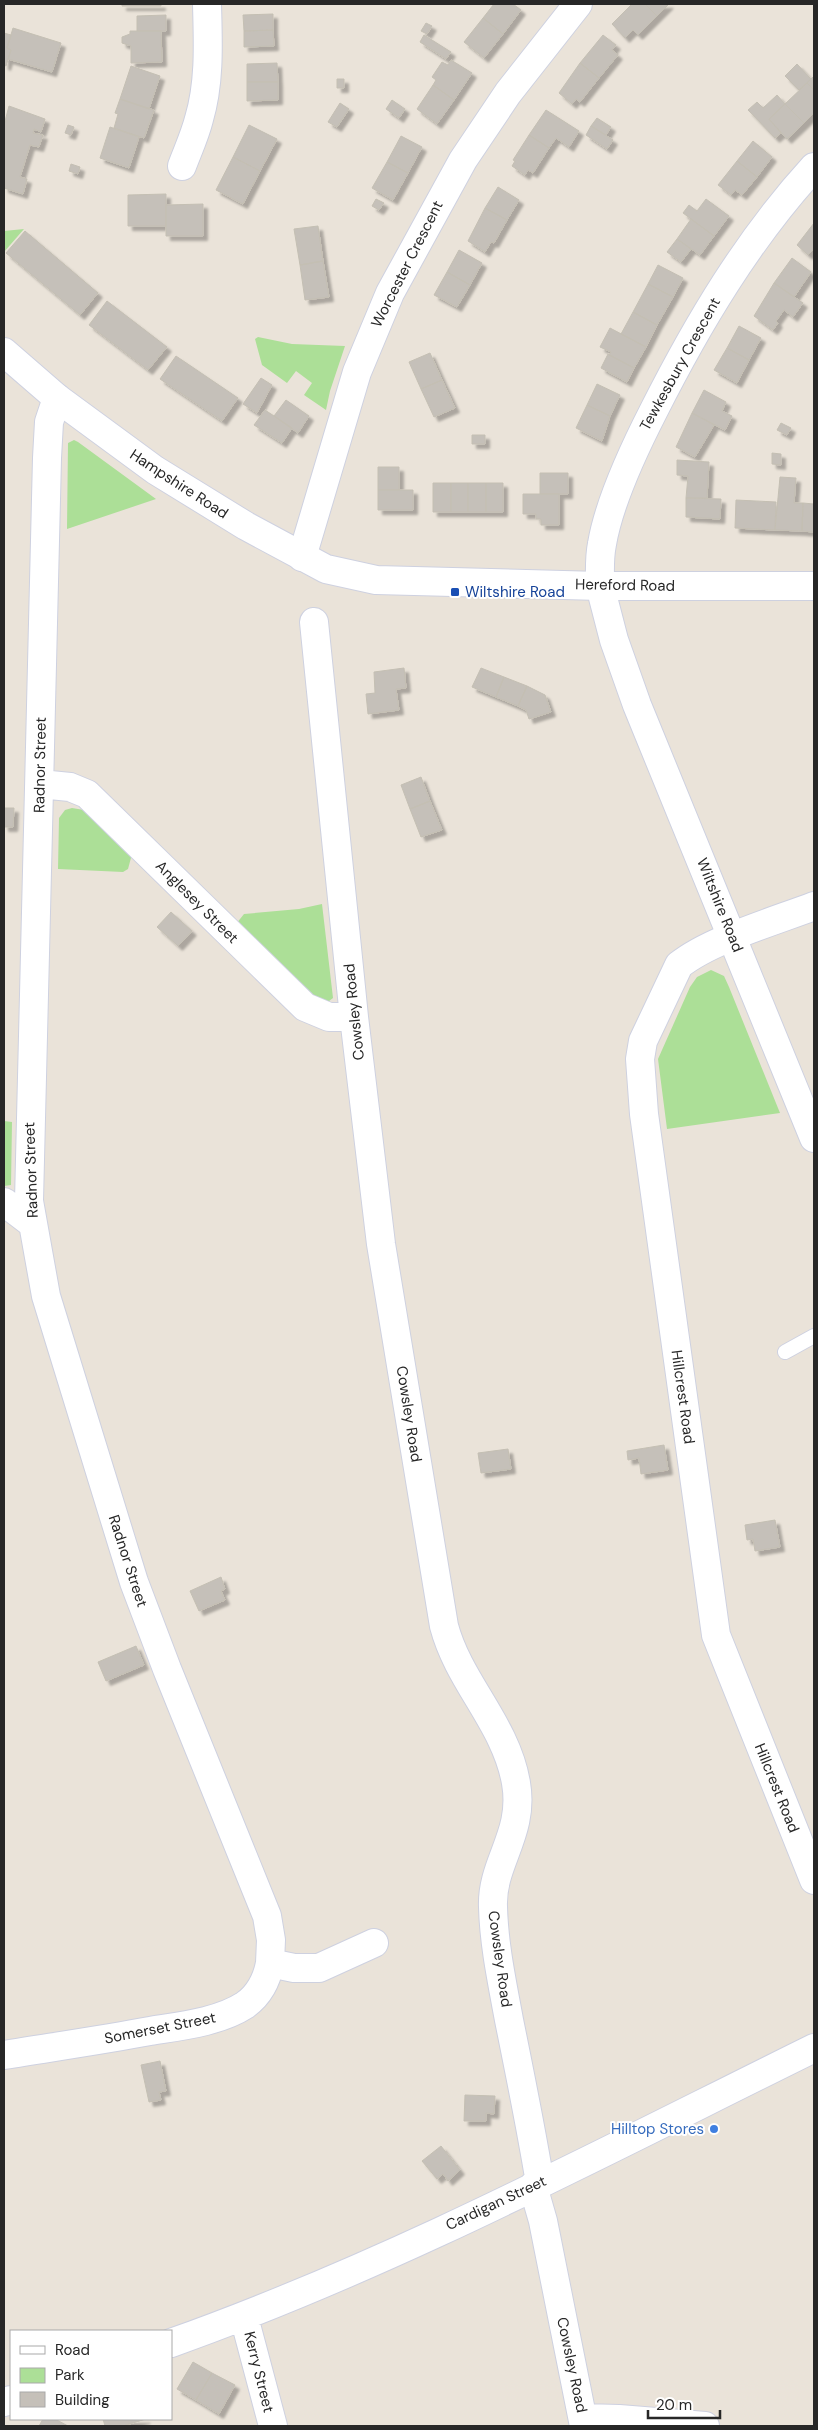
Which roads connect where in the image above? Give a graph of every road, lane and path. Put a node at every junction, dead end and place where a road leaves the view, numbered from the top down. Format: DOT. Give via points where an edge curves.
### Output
graph roads {
  1 [pos="207,4"];
  2 [pos="578,4"];
  3 [pos="182,166"];
  4 [pos="814,167"];
  5 [pos="4,352"];
  6 [pos="57,398"];
  7 [pos="302,557"];
  8 [pos="376,580"];
  9 [pos="600,586"];
  10 [pos="814,586"];
  11 [pos="314,622"];
  12 [pos="40,784"];
  13 [pos="814,906"];
  14 [pos="733,938"];
  15 [pos="354,1017"];
  16 [pos="814,1138"];
  17 [pos="4,1202"];
  18 [pos="32,1224"];
  19 [pos="814,1336"];
  20 [pos="785,1352"];
  21 [pos="814,1880"];
  22 [pos="374,1943"];
  23 [pos="270,1963"];
  24 [pos="814,2048"];
  25 [pos="4,2055"];
  26 [pos="536,2185"];
  27 [pos="244,2317"];
  28 [pos="172,2343"];
  29 [pos="584,2422"];
  30 [pos="273,2426"];
  31 [pos="705,2426"];
  1 -- 3 [label="street" via="204,99"];
  2 -- 7 [label="street, Worcester Crescent" via="508,93 462,160 390,293 357,372"];
  4 -- 9 [label="street, Tewkesbury Crescent" via="761,229 731,274 647,423 622,478 602,543"];
  5 -- 6 [label="street, Hampshire Road"];
  6 -- 7 [label="street, Hampshire Road" via="155,470"];
  6 -- 12 [label="street, Radnor Street" via="49,422 47,449"];
  7 -- 8 [label="street, Hampshire Road" via="326,569"];
  8 -- 9 [label="street, Hereford Road"];
  9 -- 10 [label="street, Hereford Road"];
  9 -- 14 [label="street, Wiltshire Road" via="614,640 637,705"];
  11 -- 15 [label="street, Cowsley Road"];
  12 -- 15 [label="street, Anglesey Street" via="70,787 87,794 305,1007 329,1017"];
  12 -- 18 [label="street, Radnor Street" via="28,1174"];
  13 -- 14 [label="street, Hillcrest Road"];
  14 -- 16 [label="street, Wiltshire Road"];
  14 -- 21 [label="street, Hillcrest Road" via="689,957 679,965 643,1042 641,1078 716,1636"];
  15 -- 26 [label="street, Cowsley Road" via="381,1244 444,1626 459,1666 504,1741 516,1782 518,1809 515,1827 495,1886 492,1908 497,1956"];
  17 -- 18 [label="street"];
  18 -- 23 [label="street, Radnor Street" via="46,1296 122,1545 167,1669 267,1916 271,1930"];
  19 -- 20 [label="lane"];
  22 -- 23 [label="street" via="319,1968 303,1969"];
  23 -- 25 [label="street, Somerset Street" via="256,1994 231,2012 168,2028"];
  24 -- 26 [label="street, Cardigan Street"];
  26 -- 27 [label="street, Cardigan Street"];
  26 -- 29 [label="street, Cowsley Road"];
  27 -- 28 [label="street, Cardigan Street"];
  27 -- 30 [label="street, Kerry Street"];
  29 -- 31 [label="street" via="628,2419"];
}
